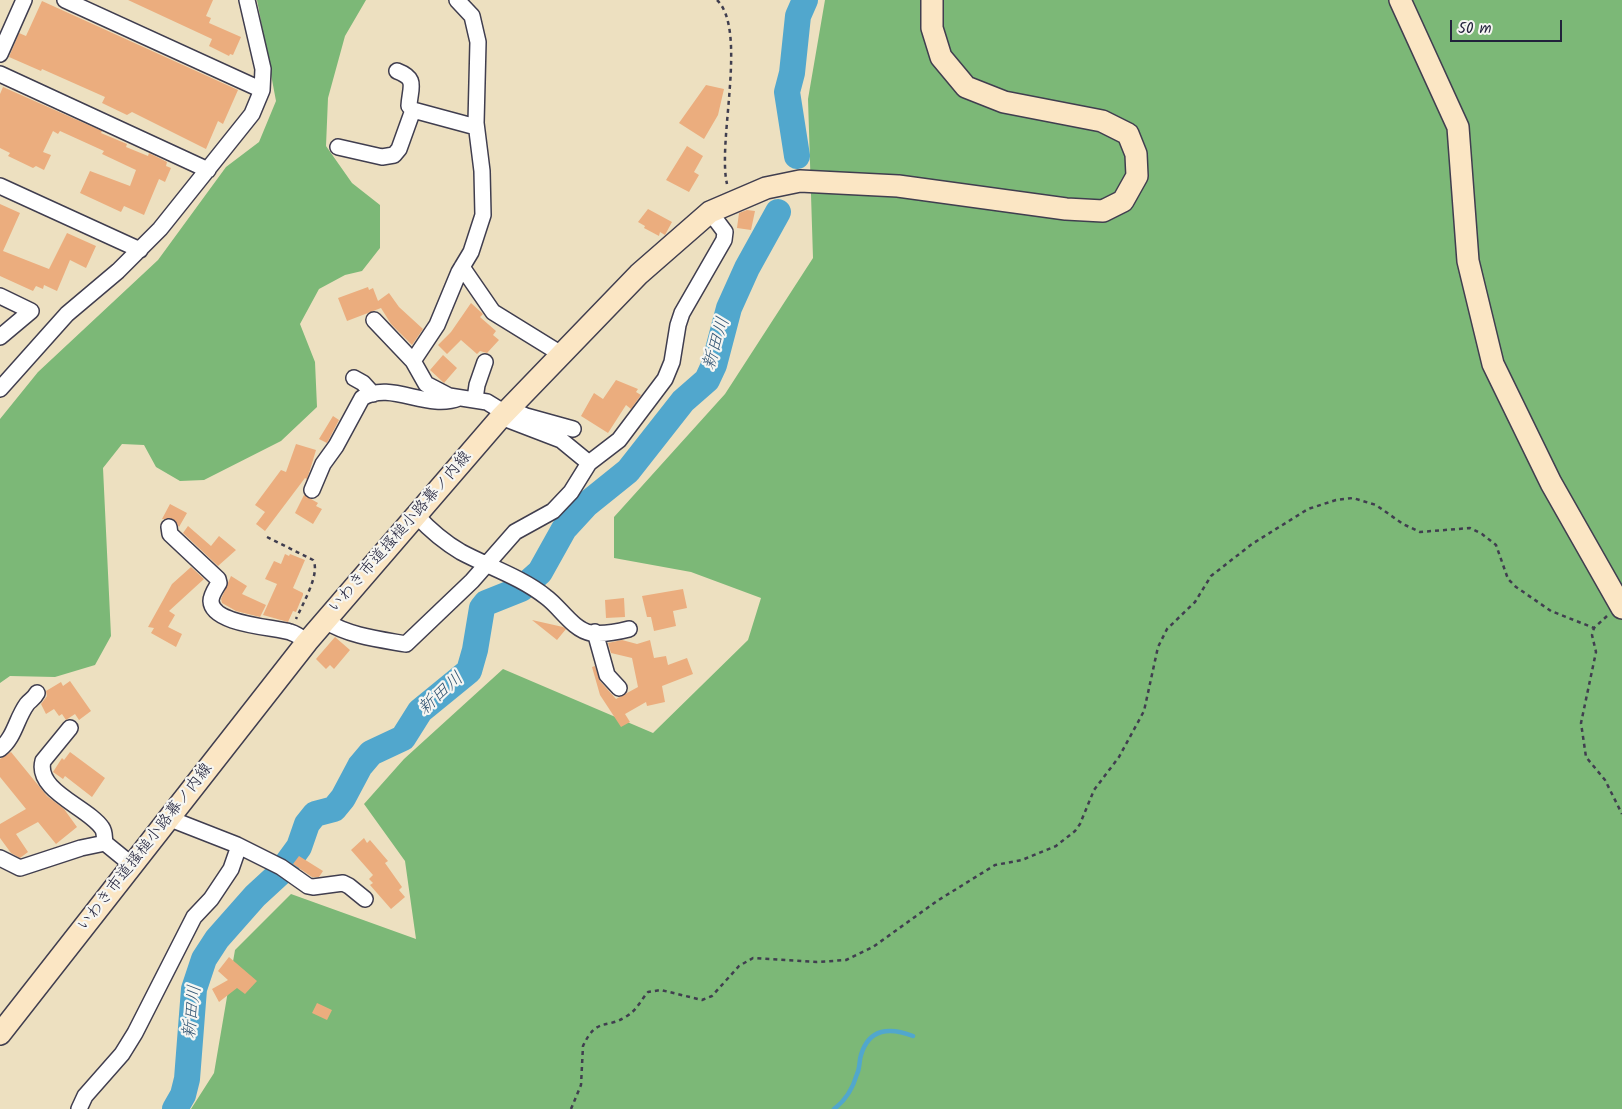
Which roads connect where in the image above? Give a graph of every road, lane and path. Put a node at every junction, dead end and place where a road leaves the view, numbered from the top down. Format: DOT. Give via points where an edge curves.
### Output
graph roads {
  1 [pos="24,0"];
  2 [pos="65,0"];
  3 [pos="247,0"];
  4 [pos="457,0"];
  5 [pos="718,0"];
  6 [pos="932,0"];
  7 [pos="1400,0"];
  8 [pos="0,54"];
  9 [pos="397,71"];
  10 [pos="0,74"];
  11 [pos="262,90"];
  12 [pos="413,110"];
  13 [pos="476,126"];
  14 [pos="338,147"];
  15 [pos="208,170"];
  16 [pos="0,186"];
  17 [pos="732,203"];
  18 [pos="710,212"];
  19 [pos="140,250"];
  20 [pos="462,268"];
  21 [pos="0,296"];
  22 [pos="374,320"];
  23 [pos="0,338"];
  24 [pos="561,354"];
  25 [pos="413,361"];
  26 [pos="484,362"];
  27 [pos="354,378"];
  28 [pos="0,389"];
  29 [pos="373,394"];
  30 [pos="459,398"];
  31 [pos="475,399"];
  32 [pos="505,412"];
  33 [pos="573,429"];
  34 [pos="589,463"];
  35 [pos="312,490"];
  36 [pos="417,516"];
  37 [pos="169,527"];
  38 [pos="266,537"];
  39 [pos="487,564"];
  40 [pos="1621,607"];
  41 [pos="325,621"];
  42 [pos="1594,628"];
  43 [pos="628,629"];
  44 [pos="595,632"];
  45 [pos="299,637"];
  46 [pos="619,688"];
  47 [pos="37,693"];
  48 [pos="70,728"];
  49 [pos="0,749"];
  50 [pos="1622,814"];
  51 [pos="168,818"];
  52 [pos="105,843"];
  53 [pos="239,846"];
  54 [pos="0,858"];
  55 [pos="132,865"];
  56 [pos="365,899"];
  57 [pos="0,1034"];
  58 [pos="79,1109"];
  59 [pos="571,1109"];
  1 -- 8 [label="street"];
  2 -- 11 [label="street"];
  3 -- 11 [label="street" via="263,69"];
  4 -- 13 [label="street" via="472,16 478,42"];
  5 -- 17 [label="path" via="727,15 732,72 725,175"];
  6 -- 17 [label="street, いわき市道搔槌小路幕ノ内線" via="932,28 941,57 966,87 1004,102 1102,121 1128,134 1136,154 1137,176 1122,201 1103,211 1066,209 898,186 800,181 766,188"];
  7 -- 40 [label="street" via="1458,127 1468,261 1493,364 1551,483"];
  9 -- 12 [label="street" via="408,75 411,81 409,106"];
  10 -- 15 [label="street"];
  11 -- 15 [label="street" via="252,114"];
  12 -- 13 [label="street"];
  12 -- 14 [label="street" via="394,155 382,157"];
  13 -- 20 [label="street" via="483,215 480,232"];
  15 -- 19 [label="street"];
  16 -- 19 [label="street"];
  17 -- 18 [label="street, いわき市道搔槌小路幕ノ内線"];
  18 -- 24 [label="street, いわき市道搔槌小路幕ノ内線" via="639,274"];
  18 -- 34 [label="street" via="725,232 724,240 682,313 672,362 619,440"];
  19 -- 28 [label="street" via="67,314"];
  20 -- 24 [label="street" via="493,312"];
  20 -- 25 [label="street" via="434,331"];
  21 -- 23 [label="street" via="31,311"];
  22 -- 25 [label="street"];
  24 -- 32 [label="street, いわき市道搔槌小路幕ノ内線"];
  25 -- 30 [label="street" via="426,384"];
  26 -- 31 [label="street"];
  27 -- 29 [label="street" via="363,382"];
  29 -- 30 [label="street" via="394,394 432,402 450,402"];
  29 -- 35 [label="street" via="358,403"];
  30 -- 31 [label="street"];
  31 -- 32 [label="street"];
  32 -- 33 [label="street"];
  32 -- 34 [label="street" via="561,440"];
  32 -- 36 [label="street, いわき市道搔槌小路幕ノ内線"];
  34 -- 39 [label="street" via="571,492 553,511 515,532"];
  36 -- 39 [label="street" via="432,532"];
  36 -- 41 [label="street, いわき市道搔槌小路幕ノ内線"];
  37 -- 45 [label="street" via="170,534 218,578 211,604 219,612 244,625"];
  38 -- 45 [label="path" via="314,560 316,564"];
  39 -- 41 [label="street" via="406,644 340,630"];
  39 -- 44 [label="street" via="546,596 577,627"];
  40 -- 42 [label="path"];
  41 -- 45 [label="street, いわき市道搔槌小路幕ノ内線"];
  42 -- 50 [label="path" via="1592,635 1596,652 1581,723 1582,735 1586,756 1605,780"];
  42 -- 59 [label="path" via="1544,608 1516,587 1508,579 1496,545 1470,528 1420,532 1376,505 1353,498 1308,509 1252,544 1211,576 1195,602 1167,629 1158,648 1144,711 1119,757 1094,790 1080,824 1068,837 1051,850 995,865 943,896 873,947 846,960 817,962 753,958 739,966 712,996 702,1000 661,990 648,992 634,1012 619,1021 600,1024 586,1040 581,1085"];
  43 -- 44 [label="street" via="616,633"];
  44 -- 46 [label="street" via="607,675"];
  45 -- 51 [label="street, いわき市道搔槌小路幕ノ内線"];
  47 -- 49 [label="street" via="28,703 10,740"];
  48 -- 52 [label="street" via="43,761 42,772 50,786 103,830"];
  51 -- 53 [label="street"];
  51 -- 55 [label="street, いわき市道搔槌小路幕ノ内線"];
  52 -- 54 [label="street" via="20,868"];
  52 -- 55 [label="street"];
  53 -- 56 [label="street" via="313,887 343,883"];
  53 -- 58 [label="street" via="231,869 211,899 194,916 135,1033 122,1054 85,1096"];
  55 -- 57 [label="street, いわき市道搔槌小路幕ノ内線"];
}
